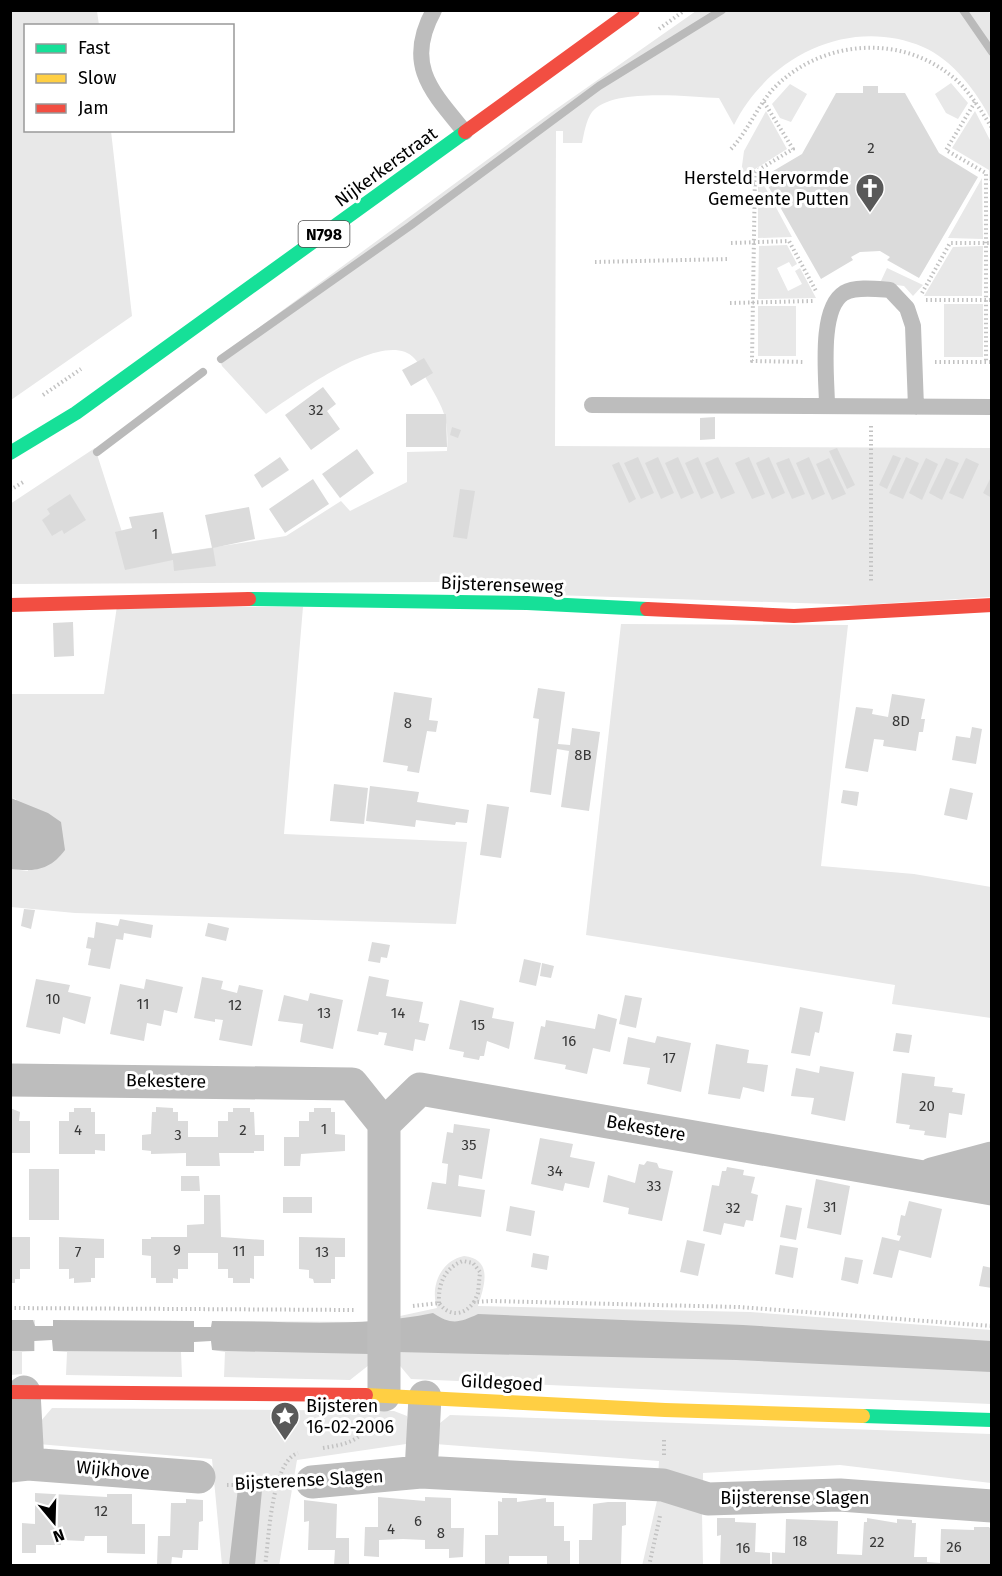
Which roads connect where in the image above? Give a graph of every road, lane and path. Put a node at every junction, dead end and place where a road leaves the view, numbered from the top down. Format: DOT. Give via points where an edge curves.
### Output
graph roads {
  1 [pos="434,10"];
  2 [pos="633,10"];
  3 [pos="764,102"];
  4 [pos="975,102"];
  5 [pos="992,128"];
  6 [pos="465,132"];
  7 [pos="731,149"];
  8 [pos="755,183"];
  9 [pos="731,184"];
  10 [pos="989,184"];
  11 [pos="754,242"];
  12 [pos="730,243"];
  13 [pos="989,243"];
  14 [pos="730,259"];
  15 [pos="595,262"];
  16 [pos="989,300"];
  17 [pos="730,303"];
  18 [pos="753,303"];
  19 [pos="827,362"];
  20 [pos="914,362"];
  21 [pos="989,362"];
  22 [pos="592,405"];
  23 [pos="827,406"];
  24 [pos="871,407"];
  25 [pos="916,407"];
  26 [pos="992,408"];
  27 [pos="10,453"];
  28 [pos="10,605"];
  29 [pos="992,605"];
  30 [pos="871,612"];
  31 [pos="19,1076"];
  32 [pos="384,1124"];
  33 [pos="992,1158"];
  34 [pos="922,1176"];
  35 [pos="992,1189"];
  36 [pos="474,1302"];
  37 [pos="439,1303"];
  38 [pos="10,1308"];
  39 [pos="383,1314"];
  40 [pos="992,1326"];
  41 [pos="17,1392"];
  42 [pos="379,1395"];
  43 [pos="425,1397"];
  44 [pos="992,1420"];
  45 [pos="314,1449"];
  46 [pos="19,1465"];
  47 [pos="307,1467"];
  48 [pos="421,1473"];
  49 [pos="199,1477"];
  50 [pos="276,1485"];
  51 [pos="992,1506"];
  52 [pos="265,1566"];
  1 -- 6 [label="lane" via="420,48 422,68 430,90"];
  2 -- 6 [label="street, Nijkerkerstraat / N798"];
  3 -- 4 [label="path" via="804,64 832,51 867,47 920,57 950,74"];
  3 -- 7 [label="path"];
  3 -- 8 [label="path" via="793,149 755,172"];
  4 -- 5 [label="path"];
  4 -- 10 [label="path" via="946,150 986,173"];
  6 -- 27 [label="street, Nijkerkerstraat / N798" via="76,413"];
  8 -- 9 [label="path"];
  8 -- 11 [label="path"];
  10 -- 13 [label="path"];
  11 -- 12 [label="path"];
  11 -- 18 [label="path"];
  11 -- 18 [label="path" via="789,241 821,301"];
  13 -- 16 [label="path"];
  13 -- 16 [label="path" via="950,243 918,300"];
  14 -- 15 [label="path"];
  16 -- 21 [label="path"];
  17 -- 18 [label="path"];
  18 -- 19 [label="path" via="752,361"];
  19 -- 20 [label="lane" via="827,326 833,305 844,293 870,289 890,290 907,308 913,326"];
  19 -- 23 [label="lane"];
  20 -- 21 [label="path"];
  20 -- 25 [label="lane"];
  22 -- 23 [label="lane"];
  23 -- 24 [label="lane"];
  24 -- 25 [label="lane"];
  24 -- 30 [label="path"];
  25 -- 26 [label="lane"];
  28 -- 30 [label="street, Bijsterenseweg" via="278,598 526,603 794,616"];
  29 -- 30 [label="street, Bijsterenseweg"];
  31 -- 32 [label="street, Bekestere" via="352,1084"];
  32 -- 34 [label="street, Bekestere" via="420,1089"];
  32 -- 39 [label="street"];
  33 -- 34 [label="street, Bekestere"];
  34 -- 35 [label="street, Bekestere"];
  36 -- 37 [label="path" via="465,1311 453,1314"];
  36 -- 37 [label="path" via="480,1272 473,1263 463,1261 446,1274"];
  36 -- 40 [label="path" via="739,1307"];
  37 -- 39 [label="path"];
  38 -- 39 [label="path"];
  39 -- 42 [label="street"];
  41 -- 42 [label="street, Gildegoed"];
  41 -- 46 [label="street, Wijkhove"];
  42 -- 43 [label="street, Gildegoed"];
  42 -- 45 [label="path" via="363,1435 354,1441"];
  43 -- 44 [label="street, Gildegoed" via="665,1410"];
  43 -- 48 [label="street"];
  46 -- 49 [label="street, Wijkhove"];
  47 -- 48 [label="street, Bijsterense Slagen"];
  47 -- 50 [label="path, Bijsterense Slagen"];
  47 -- 50 [label="path" via="290,1456"];
  48 -- 51 [label="street, Bijsterense Slagen" via="663,1485 708,1499 840,1495"];
  49 -- 50 [label="path, Bijsterense Slagen" via="211,1485"];
  50 -- 52 [label="path"];
}
